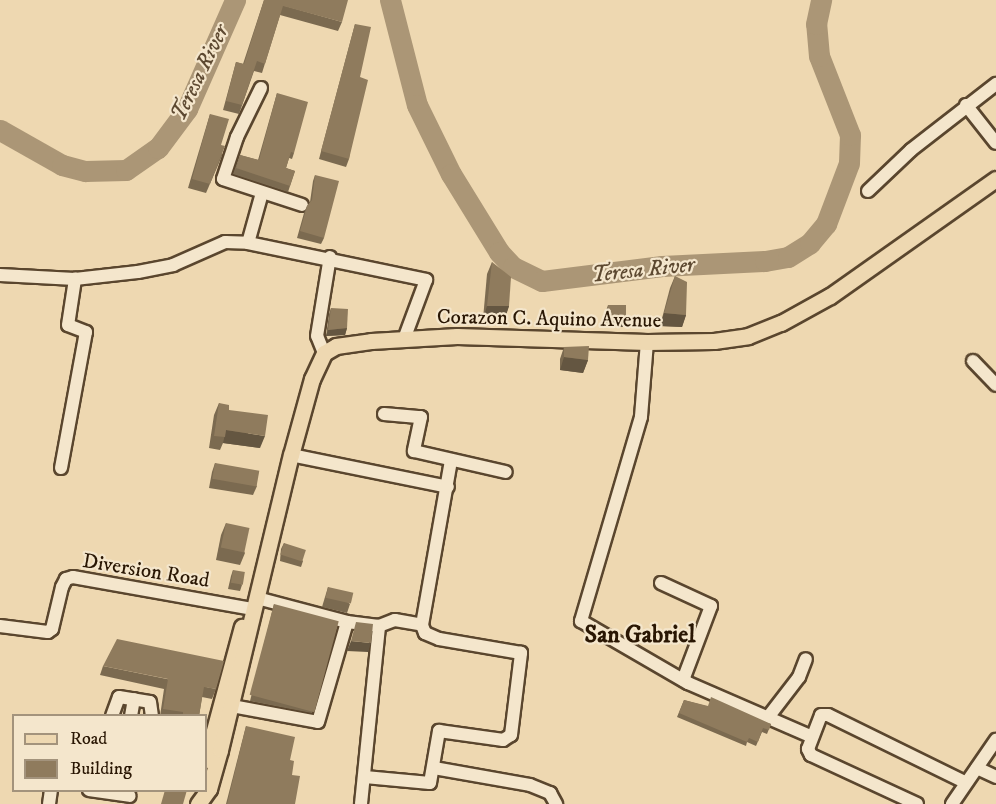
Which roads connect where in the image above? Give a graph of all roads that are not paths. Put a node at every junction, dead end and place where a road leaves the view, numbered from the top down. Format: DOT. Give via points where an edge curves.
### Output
graph roads {
  1 [pos="996,84"];
  2 [pos="261,88"];
  3 [pos="966,105"];
  4 [pos="996,143"];
  5 [pos="996,179"];
  6 [pos="868,191"];
  7 [pos="262,193"];
  8 [pos="302,205"];
  9 [pos="248,243"];
  10 [pos="330,257"];
  11 [pos="0,275"];
  12 [pos="75,279"];
  13 [pos="404,339"];
  14 [pos="646,342"];
  15 [pos="324,353"];
  16 [pos="973,361"];
  17 [pos="996,385"];
  18 [pos="384,414"];
  19 [pos="291,455"];
  20 [pos="451,461"];
  21 [pos="62,468"];
  22 [pos="506,472"];
  23 [pos="448,487"];
  24 [pos="661,583"];
  25 [pos="255,603"];
  26 [pos="347,622"];
  27 [pos="422,625"];
  28 [pos="0,626"];
  29 [pos="379,626"];
  30 [pos="806,659"];
  31 [pos="683,680"];
  32 [pos="134,699"];
  33 [pos="232,706"];
  34 [pos="113,714"];
  35 [pos="131,714"];
  36 [pos="152,714"];
  37 [pos="769,716"];
  38 [pos="214,735"];
  39 [pos="813,737"];
  40 [pos="996,740"];
  41 [pos="207,757"];
  42 [pos="434,768"];
  43 [pos="977,768"];
  44 [pos="365,777"];
  45 [pos="996,777"];
  46 [pos="964,782"];
  47 [pos="103,792"];
  48 [pos="207,792"];
  49 [pos="130,796"];
  50 [pos="361,804"];
  51 [pos="556,804"];
  52 [pos="917,804"];
  53 [pos="952,804"];
  1 -- 3 [label="street"];
  2 -- 7 [label="street" via="223,171 226,182"];
  3 -- 4 [label="street"];
  3 -- 6 [label="street"];
  5 -- 14 [label="main road, Corazon C. Aquino Avenue" via="830,296 781,323 723,340"];
  7 -- 8 [label="street"];
  7 -- 9 [label="street"];
  9 -- 10 [label="street"];
  9 -- 12 [label="street" via="225,242 173,265"];
  10 -- 13 [label="street" via="426,280"];
  10 -- 15 [label="street" via="317,336"];
  11 -- 12 [label="street"];
  12 -- 21 [label="street" via="68,325 86,332"];
  13 -- 14 [label="main road, Corazon C. Aquino Avenue" via="502,336"];
  13 -- 15 [label="main road, Corazon C. Aquino Avenue" via="336,346"];
  14 -- 31 [label="street" via="641,417 581,621"];
  15 -- 19 [label="main road" via="312,379"];
  16 -- 17 [label="street"];
  18 -- 20 [label="street" via="421,417 414,451"];
  19 -- 23 [label="street"];
  19 -- 25 [label="main road"];
  20 -- 22 [label="street"];
  20 -- 23 [label="street"];
  23 -- 27 [label="street"];
  24 -- 31 [label="street" via="711,606"];
  25 -- 26 [label="street"];
  25 -- 28 [label="street, Diversion Road" via="73,577 66,579 62,587 52,629"];
  25 -- 33 [label="main road"];
  25 -- 38 [label="main road" via="244,621"];
  26 -- 29 [label="street"];
  26 -- 33 [label="street" via="318,722"];
  27 -- 29 [label="street" via="395,620"];
  27 -- 42 [label="street" via="425,633 439,639 517,651 522,658 508,739 439,731"];
  29 -- 44 [label="street"];
  30 -- 37 [label="street" via="799,676"];
  31 -- 37 [label="street"];
  32 -- 34 [label="street" via="117,698"];
  32 -- 35 [label="street"];
  32 -- 36 [label="street" via="150,702"];
  33 -- 38 [label="main road"];
  37 -- 39 [label="street"];
  38 -- 41 [label="main road"];
  38 -- 48 [label="main road"];
  39 -- 46 [label="street" via="821,715 828,715"];
  39 -- 52 [label="street" via="808,748 811,755"];
  40 -- 43 [label="street"];
  42 -- 44 [label="street" via="430,783 425,784"];
  42 -- 51 [label="street" via="530,785 550,793"];
  43 -- 45 [label="street"];
  43 -- 46 [label="street"];
  44 -- 50 [label="street"];
  46 -- 53 [label="street"];
  47 -- 49 [label="street"];
}
